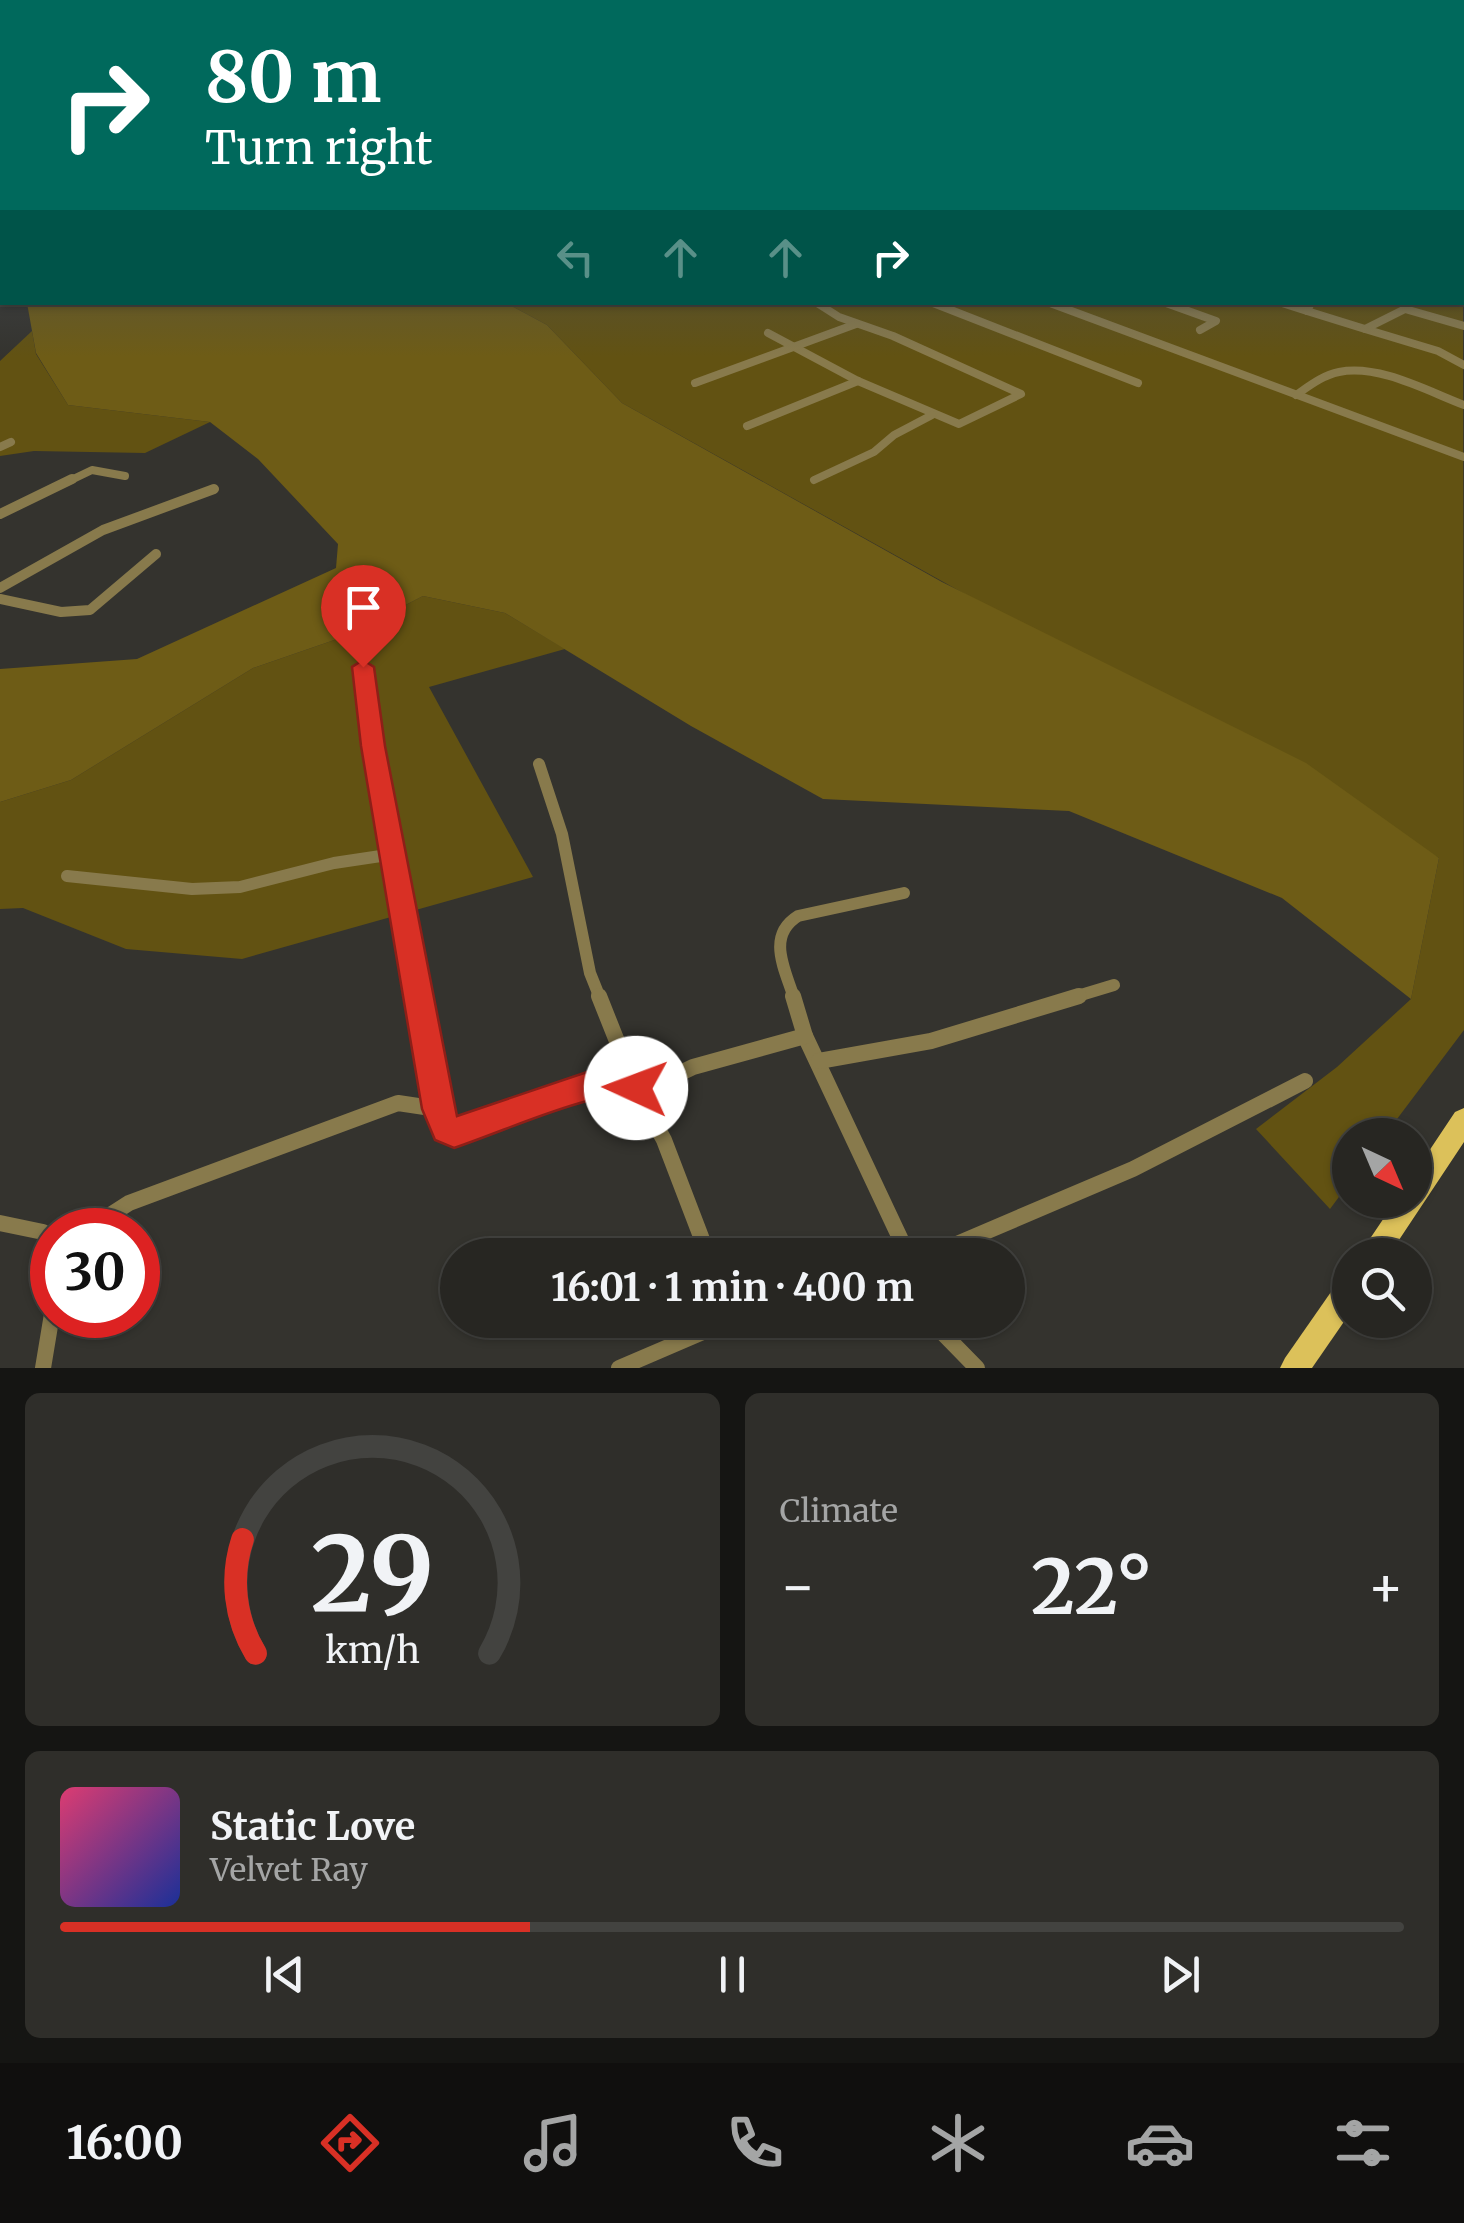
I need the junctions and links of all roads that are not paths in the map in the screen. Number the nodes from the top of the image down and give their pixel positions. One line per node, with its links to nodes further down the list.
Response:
1 (821, 305): 6 (street)
2 (940, 305): 14 (street)
3 (1057, 305): 16 (street)
4 (1173, 305): 9 (street)
5 (1309, 307): 8 (street)
6 (860, 323): 11 (street); 18 (street)
7 (1464, 326): 8 (street)
8 (1365, 329): 12 (street)
9 (1200, 330)
10 (768, 332): 11 (street)
11 (792, 348): 13 (street); 15 (street)
12 (1464, 365)
13 (858, 382): 18 (street); 19 (street)
14 (1138, 383)
15 (694, 384)
16 (1296, 395): 17 (street); 22 (street)
17 (1464, 406)
18 (932, 415): 24 (street)
19 (747, 426)
20 (11, 442): 21 (street)
21 (0, 447)
22 (1464, 457)
23 (125, 476): 26 (street)
24 (814, 480)
25 (214, 489): 28 (street)
26 (0, 514)
27 (156, 554): 29 (street)
28 (0, 588)
29 (0, 599)
30 (363, 667): 32 (street)
31 (539, 764): 39 (street)
32 (394, 854): 33 (street); 41 (street)
33 (66, 876)
34 (904, 893): 36 (street)
35 (1114, 984): 37 (street)
36 (804, 1036): 37 (street); 40 (street)
37 (819, 1061): 48 (street)
38 (1306, 1081): 49 (street)
39 (636, 1088): 40 (street); 41 (street)
40 (647, 1105): 47 (street)
41 (438, 1109): 44 (street)
42 (1464, 1120): 43 (main road)
43 (1432, 1168)
44 (120, 1208)
45 (0, 1222): 46 (street)
46 (30, 1229)
47 (701, 1238)
48 (900, 1238)
49 (971, 1238)
50 (1332, 1314): 57 (main road)
51 (48, 1338): 54 (street)
52 (689, 1338): 55 (street)
53 (948, 1338): 56 (street)
54 (43, 1368)
55 (618, 1368)
56 (978, 1368)
57 (1295, 1368)

